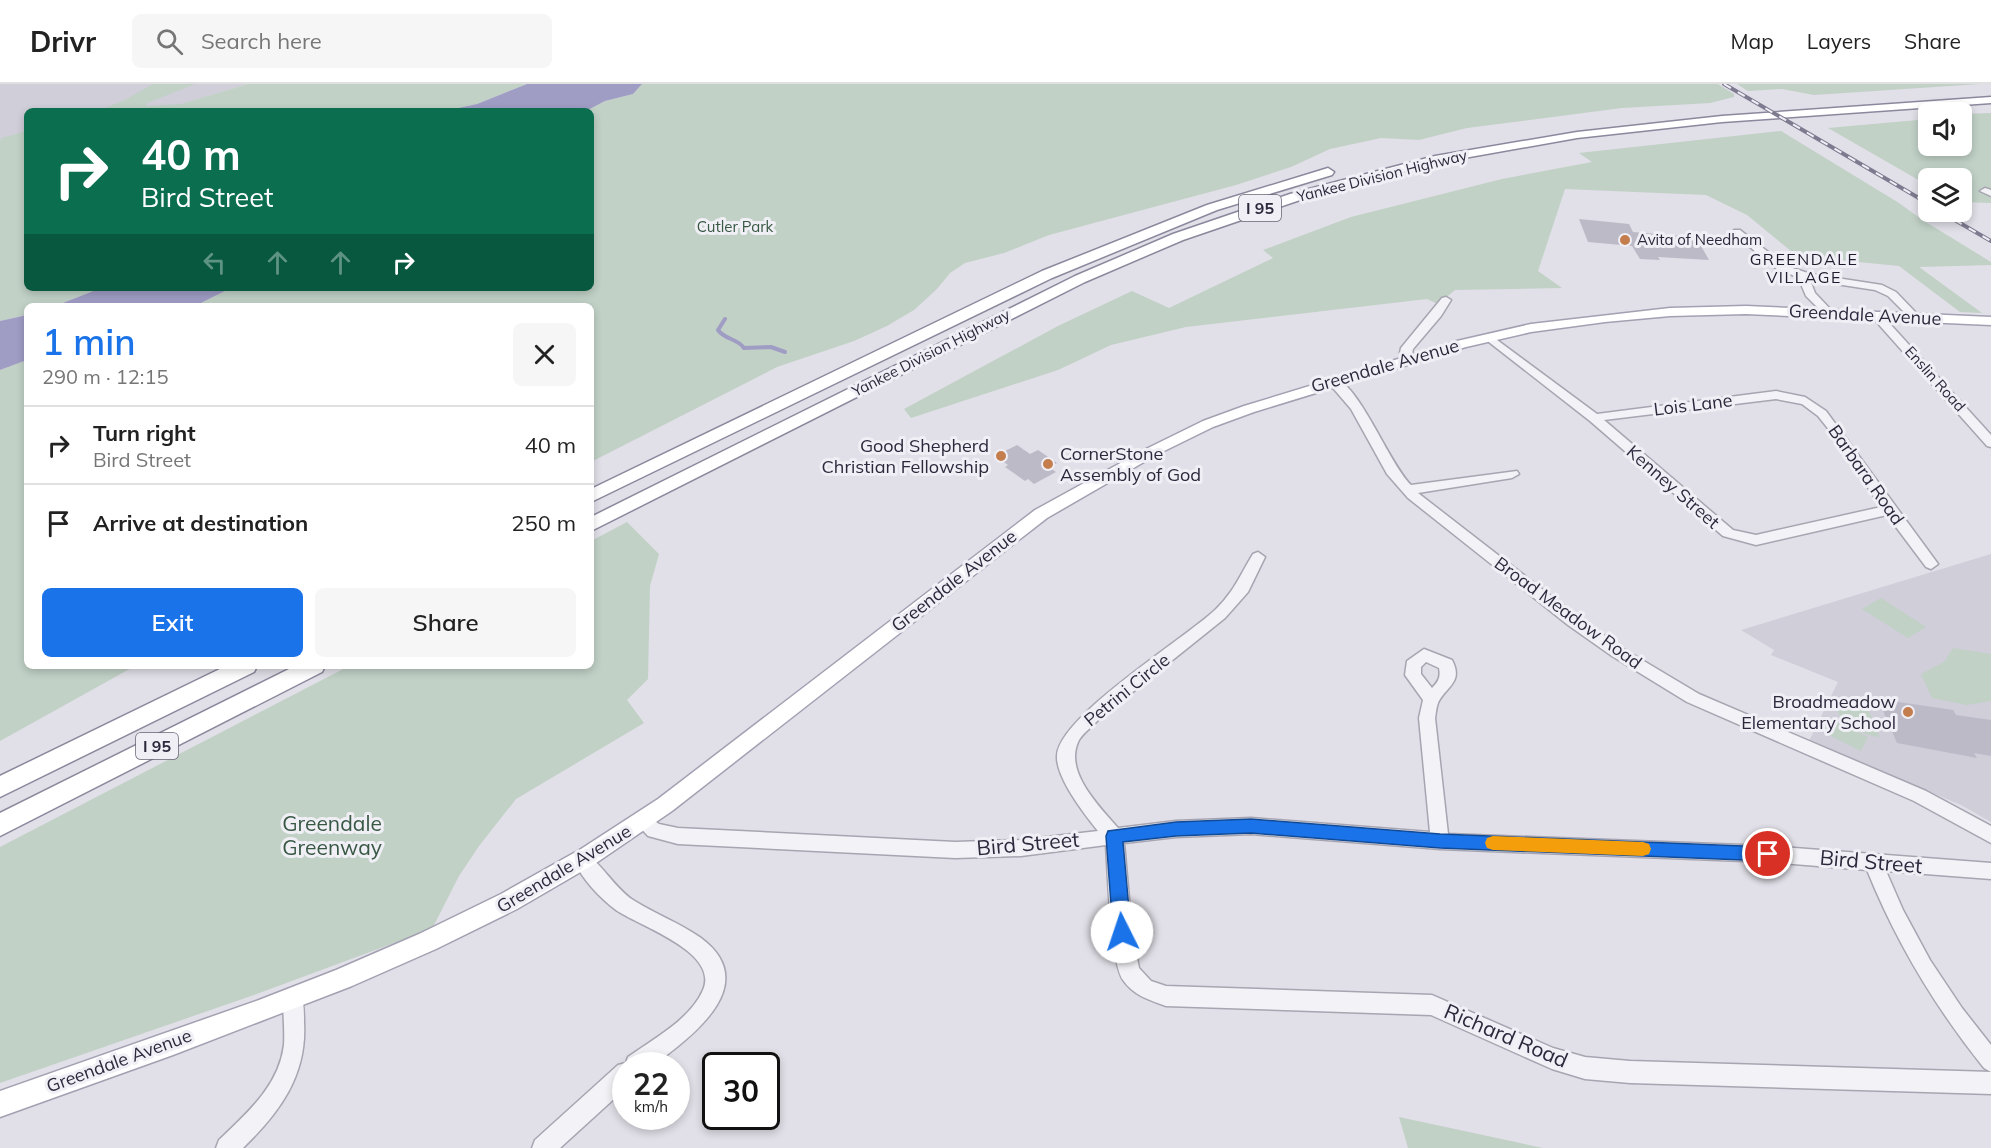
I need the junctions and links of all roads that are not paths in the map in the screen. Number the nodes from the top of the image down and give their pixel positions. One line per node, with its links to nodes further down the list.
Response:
1 (1991, 90): 3 (highway, Yankee Division Highway)
2 (1991, 100): 22 (highway, Yankee Division Highway / I 95)
3 (1391, 157)
4 (1344, 168): 20 (highway, Yankee Division Highway / I 95)
5 (1737, 232): 6 (street)
6 (1803, 275): 8 (street); 10 (street)
7 (1446, 300): 13 (street)
8 (1829, 313): 9 (main road, Greendale Avenue); 12 (main road, Greendale Avenue)
9 (1877, 315): 10 (main road, Greendale Avenue); 17 (street, Enslin Road)
10 (1915, 317): 11 (main road, Greendale Avenue)
11 (1991, 321)
12 (1489, 337): 13 (main road, Greendale Avenue); 16 (street, Kenney Street)
13 (1410, 358): 14 (main road, Greendale Avenue)
14 (1333, 381): 19 (street, Broad Meadow Road); 29 (main road, Greendale Avenue)
15 (1792, 397): 16 (street, Lois Lane); 21 (street, Barbara Road)
16 (1594, 418): 21 (street, Kenney Street)
17 (1991, 443)
18 (1512, 474): 19 (street)
19 (1408, 490): 32 (street, Broad Meadow Road)
20 (594, 495)
21 (1889, 510): 24 (street, Barbara Road)
22 (594, 523)
23 (1258, 557): 31 (street, Petrini Circle)
24 (1931, 564)
25 (240, 669): 28 (highway, I 95)
26 (308, 669): 30 (highway, I 95)
27 (1431, 699): 33 (street)
28 (0, 787)
29 (643, 821): 31 (street, Bird Street); 34 (main road, Greendale Avenue)
30 (0, 825)
31 (1114, 836): 33 (street, Bird Street); 40 (street, Richard Road)
32 (1991, 836)
33 (1440, 841): 35 (street, Bird Street)
34 (584, 861): 37 (main road, Greendale Avenue); 38 (street)
35 (1873, 862): 36 (street, Bird Street); 39 (street)
36 (1991, 871)
37 (293, 998): 42 (main road, Greendale Avenue); 43 (street)
38 (652, 1052)
39 (1991, 1060)
40 (1991, 1083)
41 (612, 1086): 44 (street)
42 (0, 1104)
43 (227, 1148)
44 (543, 1148)

